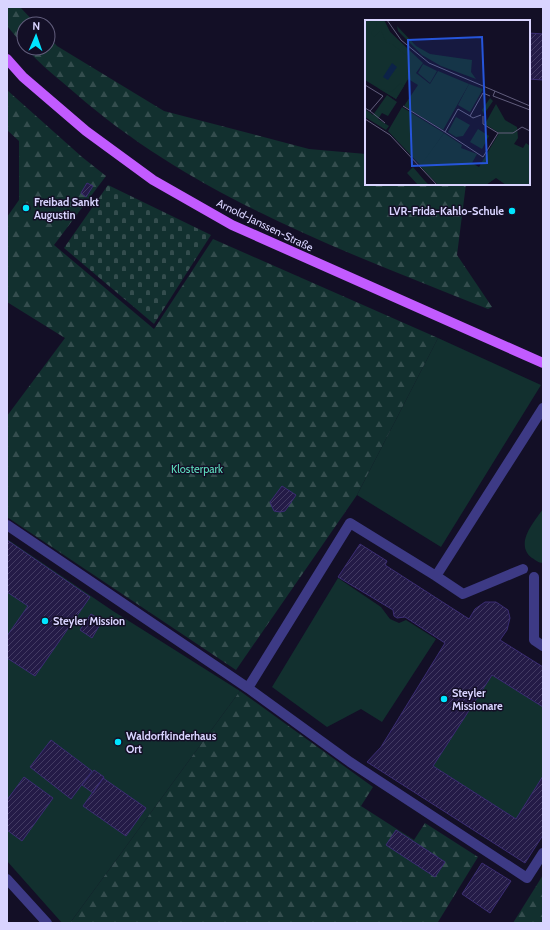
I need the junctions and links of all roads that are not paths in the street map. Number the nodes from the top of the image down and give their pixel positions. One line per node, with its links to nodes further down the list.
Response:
1 (7, 59): 2 (main road, Arnold-Janssen-Straße)
2 (543, 363)
3 (543, 408): 6 (lane)
4 (7, 525): 9 (lane)
5 (523, 570): 6 (lane)
6 (436, 576): 9 (lane)
7 (534, 577): 8 (lane)
8 (543, 646)
9 (248, 688): 10 (lane)
10 (543, 853)
11 (7, 879): 12 (lane)
12 (47, 923)

